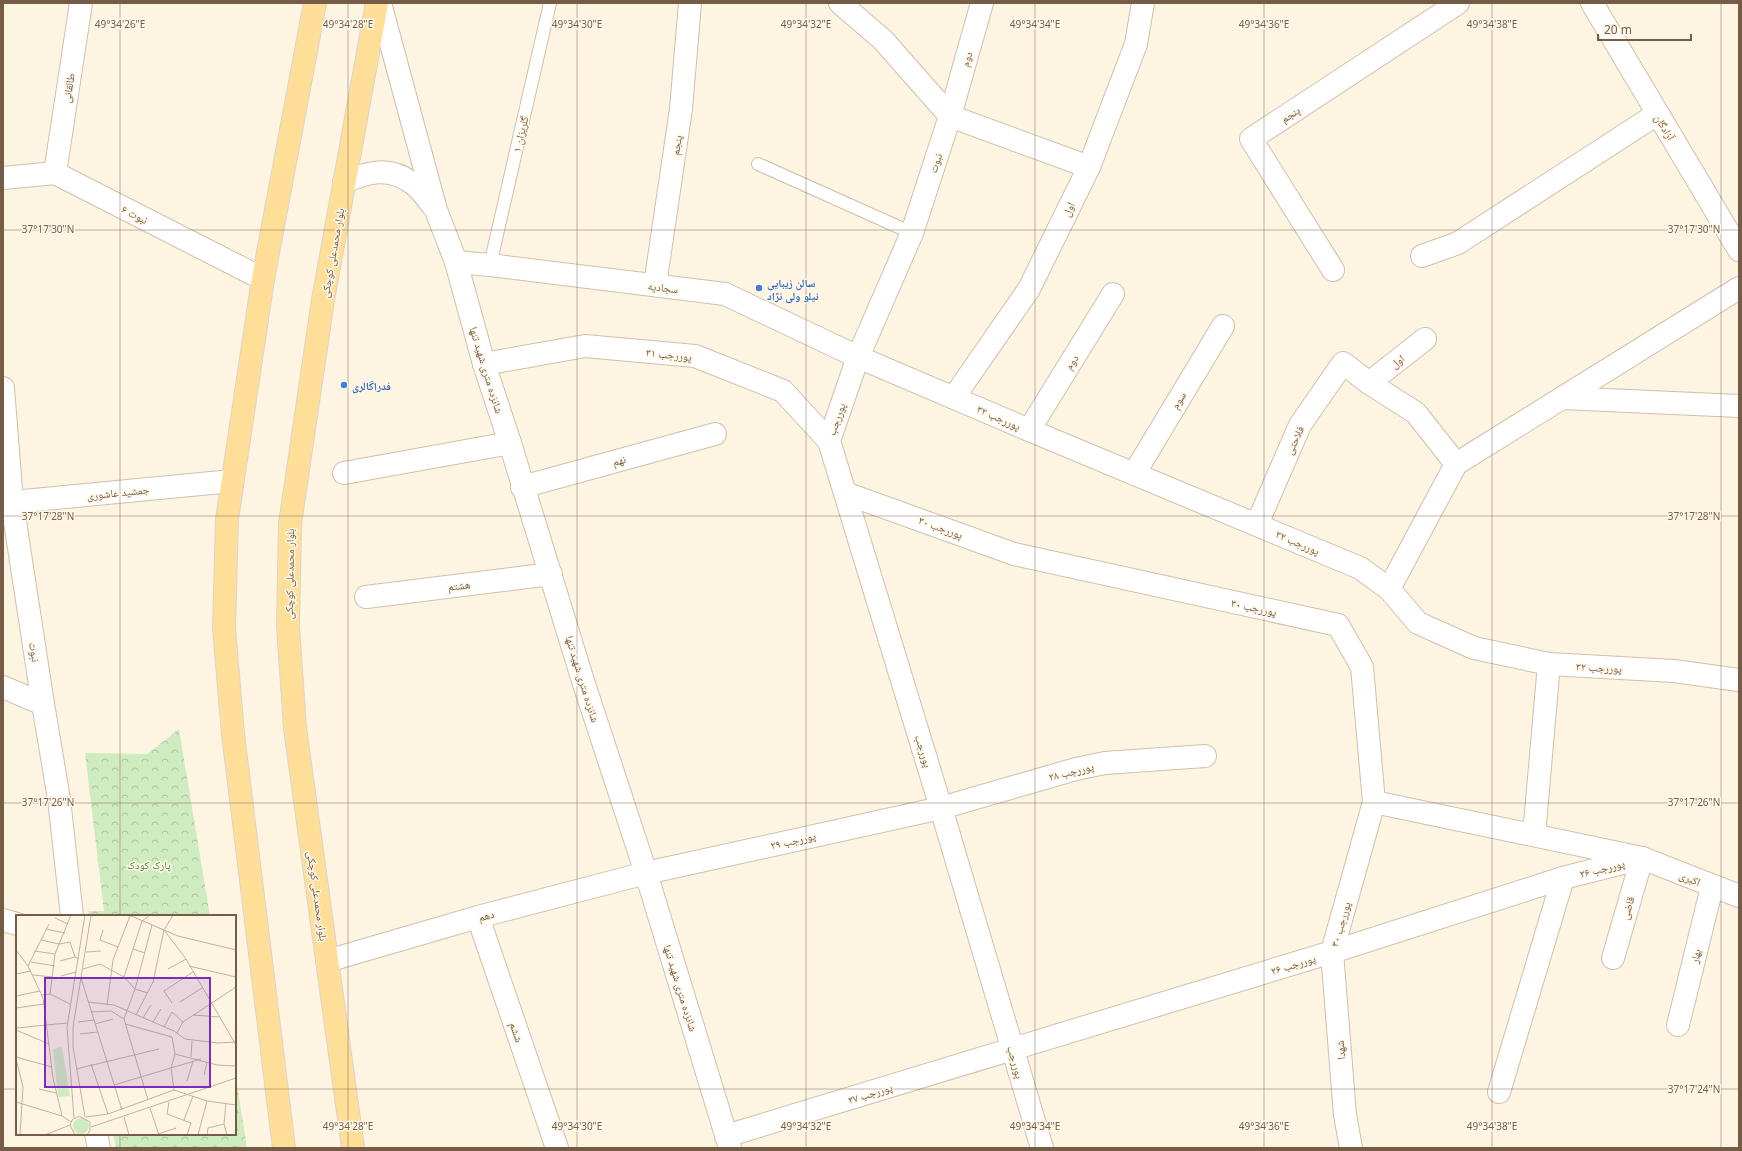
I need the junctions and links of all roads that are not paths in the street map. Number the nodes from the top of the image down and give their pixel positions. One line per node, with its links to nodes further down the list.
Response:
1 (81, 3): 15 (street, طالقانی)
2 (315, 3): 25 (main road)
3 (378, 3): 17 (main road, بلوار محمدعلی کوچکی); 18 (street)
4 (550, 3): 23 (lane, گلریزان ۱)
5 (690, 3): 26 (street, پنجم)
6 (840, 3): 12 (street)
7 (982, 3): 12 (street, دوم)
8 (1144, 3): 14 (street, اول)
9 (1458, 3): 24 (street, پنجم)
10 (1592, 3): 11 (street, آزادگان)
11 (1657, 114): 20 (street, آزادگان); 21 (street)
12 (950, 116): 14 (street); 19 (street, نبوت)
13 (758, 164): 19 (lane)
14 (1089, 168): 35 (street, اول)
15 (54, 173): 16 (street); 25 (street, نبوت ۶)
16 (3, 178)
17 (344, 182): 18 (street); 72 (main road, بلوار محمدعلی کوچکی)
18 (436, 210): 22 (street, شانزده متری شهید تنها)
19 (912, 233): 31 (street, نبوت)
20 (1739, 250)
21 (1422, 256)
22 (456, 262): 23 (street, سجادیه); 32 (street, شانزده متری شهید تنها)
23 (490, 265): 26 (street, سجادیه)
24 (1333, 270)
25 (262, 279): 45 (main road)
26 (655, 286): 31 (street, سجادیه)
27 (1739, 288): 36 (street)
28 (1112, 294): 38 (street, دوم)
29 (1223, 326): 44 (street, سوم)
30 (1425, 339): 33 (street, اول)
31 (858, 357): 35 (street, پوررجب ۳۲); 40 (street, پوررجب)
32 (484, 364): 40 (street, پوررجب ۳۱); 41 (street, شانزده متری شهید تنها)
33 (1369, 383): 42 (street); 49 (street, فلاحتی)
34 (3, 388): 48 (street, نبوت)
35 (954, 397): 38 (street, پوررجب ۳۲)
36 (1562, 398): 37 (street); 42 (street)
37 (1739, 406)
38 (1028, 430): 44 (street, پوررجب ۳۲)
39 (715, 434): 46 (street, نهم)
40 (829, 441): 47 (street, پوررجب)
41 (510, 443): 43 (street); 46 (street, شانزده متری شهید تنها)
42 (1456, 464): 51 (street)
43 (344, 473)
44 (1134, 474): 49 (street, پوررجب ۳۲)
45 (232, 481): 48 (street, جمشید عاشوری); 79 (main road)
46 (522, 486): 50 (street, شانزده متری شهید تنها)
47 (845, 493): 58 (street, پوررجب ۳۰); 59 (street, پوررجب)
48 (8, 503): 56 (street, نبوت)
49 (1257, 524): 51 (street, پوررجب ۳۲)
50 (551, 574): 52 (street, هشتم); 62 (street, شانزده متری شهید تنها)
51 (1389, 589): 53 (street, پوررجب ۳۲)
52 (366, 597)
53 (1549, 664): 54 (street, پوررجب ۳۲); 60 (street)
54 (1739, 680)
55 (3, 687): 56 (street)
56 (43, 704): 66 (street, نبوت)
57 (1205, 756): 59 (street, پوررجب ۲۸)
58 (1374, 802): 60 (street, اکبری); 70 (street, پوررجب ۳۰)
59 (941, 808): 62 (street, پوررجب ۲۹); 74 (street, پوررجب)
60 (1534, 836): 61 (street, اکبری)
61 (1642, 858): 63 (street, پوررجب ۲۶); 64 (street, اکبری); 71 (street, قاضی)
62 (646, 873): 67 (street, دهم); 77 (street, شانزده متری شهید تنها)
63 (1564, 878): 70 (street, پوررجب ۲۶); 75 (street)
64 (1712, 887): 65 (street, اکبری); 73 (street, بهار)
65 (1739, 896)
66 (72, 915)
67 (478, 917): 72 (street, دهم); 81 (street, ششم)
68 (3, 920): 69 (street)
69 (16, 924)
70 (1332, 952): 74 (street, پوررجب ۲۶); 83 (street, شهدا)
71 (1613, 958)
72 (327, 961): 80 (main road, بلوار محمدعلی کوچکی)
73 (1678, 1025)
74 (1013, 1049): 77 (street, پوررجب ۲۷); 82 (street, پوررجب)
75 (1499, 1092)
76 (96, 1135): 78 (street)
77 (728, 1142)
78 (99, 1148)
79 (284, 1148)
80 (352, 1148)
81 (556, 1148)
82 (1042, 1148)
83 (1351, 1148)

